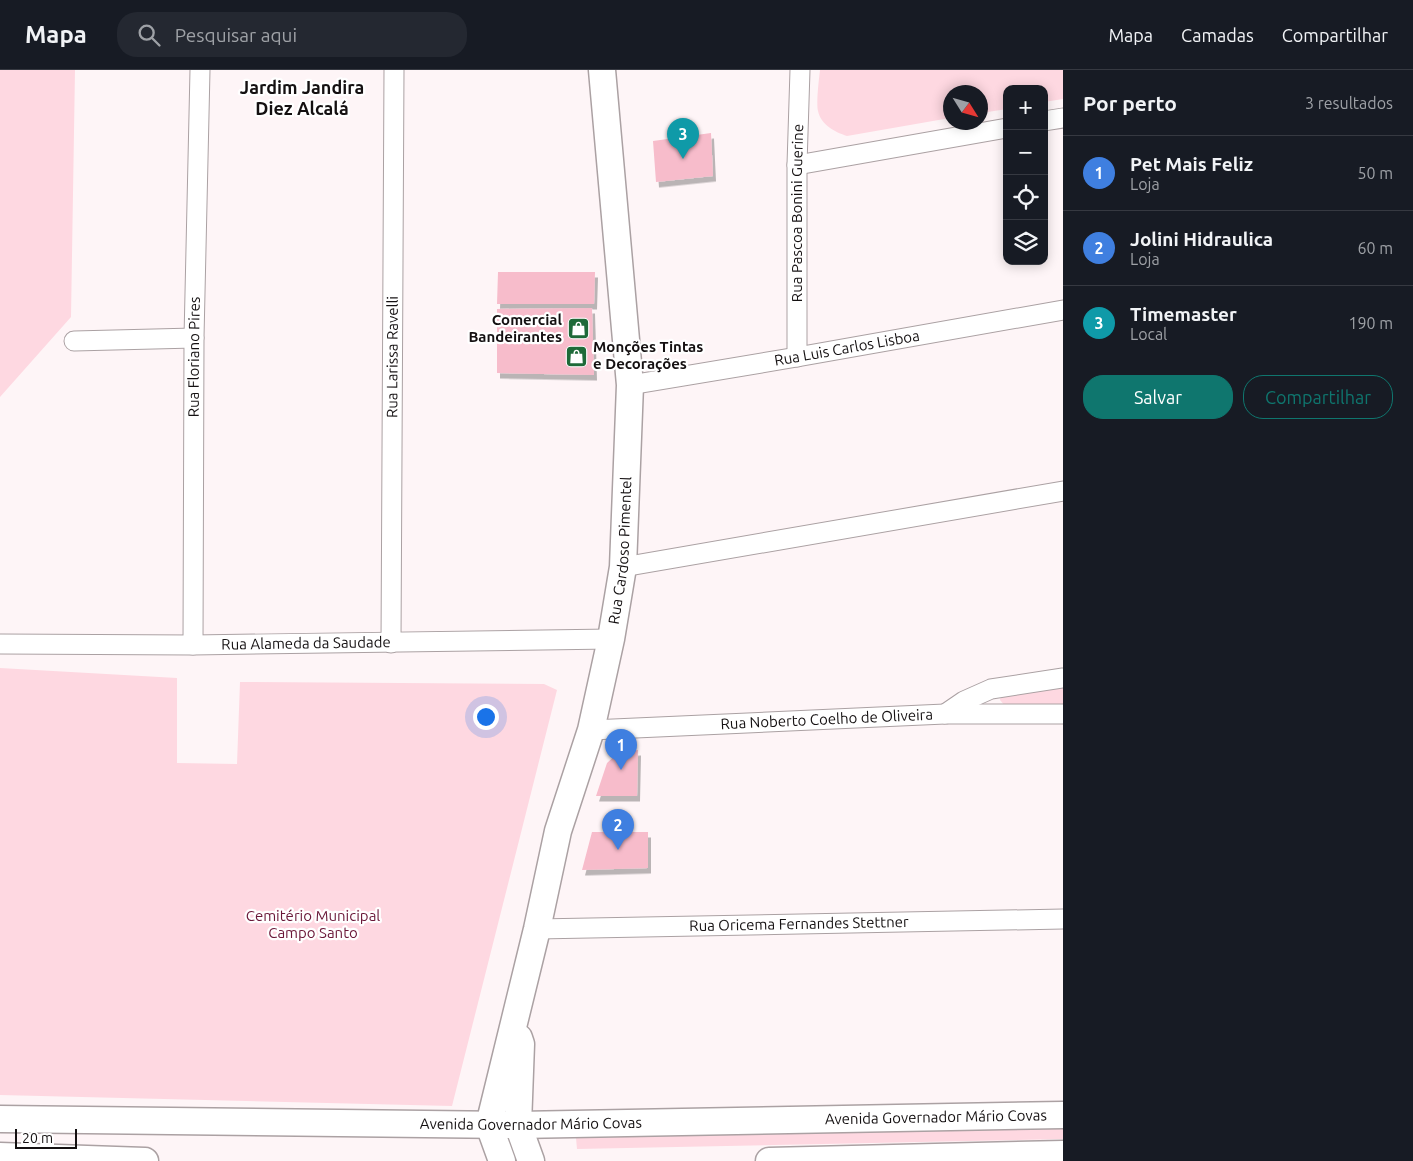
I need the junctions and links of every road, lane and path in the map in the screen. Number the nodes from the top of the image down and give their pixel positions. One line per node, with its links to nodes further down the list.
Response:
1 (200, 70): 10 (street, Rua Floriano Pires)
2 (394, 70): 17 (street, Rua Larissa Ravelli)
3 (602, 70): 13 (main road, Rua Cardoso Pimentel)
4 (800, 70): 8 (street, Rua Pascoa Bonini Guerine)
5 (1063, 118): 6 (street)
6 (1048, 120)
7 (1003, 129): 8 (street)
8 (797, 165): 12 (street, Rua Pascoa Bonini Guerine)
9 (1063, 310): 12 (street, Rua Luis Carlos Lisboa)
10 (194, 338): 11 (street); 19 (street, Rua Floriano Pires)
11 (74, 341)
12 (798, 357): 13 (street, Rua Luis Carlos Lisboa)
13 (630, 385): 15 (main road, Rua Cardoso Pimentel)
14 (1063, 490): 15 (street)
15 (623, 567): 16 (main road, Rua Cardoso Pimentel)
16 (611, 640): 17 (street, Rua Alameda da Saudade); 23 (main road, Rua Cardoso Pimentel)
17 (391, 643): 19 (street, Rua Alameda da Saudade)
18 (0, 644): 19 (street, Rua Alameda da Saudade)
19 (193, 645)
20 (1063, 678): 21 (street)
21 (945, 714): 22 (street, Rua Noberto Coelho de Oliveira); 23 (street, Rua Noberto Coelho de Oliveira)
22 (1063, 714)
23 (591, 730): 25 (main road, Rua Cardoso Pimentel)
24 (1063, 918): 25 (street, Rua Oricema Fernandes Stettner)
25 (537, 929): 26 (main road, Rua Cardoso Pimentel)
26 (515, 1020): 29 (main road, Rua Cardoso Pimentel); 30 (main road, Rua Cardoso Pimentel)
27 (1063, 1116): 30 (main road, Avenida Governador Mário Covas)
28 (0, 1119): 29 (main road, Avenida Governador Mário Covas)
29 (489, 1125): 30 (main road, Avenida Governador Mário Covas); 34 (main road)
30 (518, 1125): 35 (main road, Rua Cardoso Pimentel)
31 (1063, 1154): 36 (main road)
32 (0, 1156): 33 (main road)
33 (145, 1161)
34 (502, 1161)
35 (531, 1161)
36 (769, 1161)

